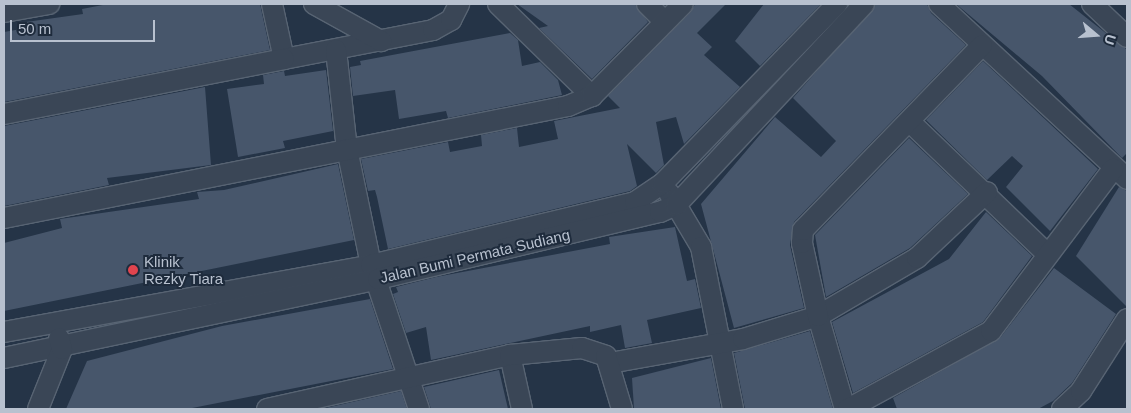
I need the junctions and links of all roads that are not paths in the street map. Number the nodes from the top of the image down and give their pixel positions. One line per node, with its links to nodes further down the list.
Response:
1 (49, 4): 12 (street)
2 (272, 4): 18 (street)
3 (314, 4): 15 (street)
4 (459, 4): 15 (street)
5 (498, 4): 19 (street)
6 (647, 4): 13 (street)
7 (683, 4): 13 (street)
8 (837, 4): 24 (street, Jalan Bumi Permata Sudiang)
9 (864, 4): 26 (street, Jalan Bumi Permata Sudiang)
10 (939, 4): 16 (street)
11 (1092, 4): 14 (street)
12 (14, 9)
13 (665, 22): 19 (street)
14 (1127, 37)
15 (381, 41): 17 (street)
16 (982, 45): 21 (street); 23 (street)
17 (336, 50): 18 (street); 22 (street)
18 (284, 60): 20 (street)
19 (592, 96): 22 (street)
20 (4, 114)
21 (910, 122): 25 (street); 30 (street)
22 (347, 149): 27 (street); 29 (street)
23 (1120, 174): 28 (street)
24 (663, 183): 26 (street); 29 (street, Jalan Bumi Permata Sudiang)
25 (987, 192): 28 (street); 30 (street)
26 (676, 205): 29 (street, Jalan Bumi Permata Sudiang); 34 (street)
27 (4, 218)
28 (1047, 254): 46 (street)
29 (375, 272): 32 (street, Jalan Bumi Permata Sudiang); 35 (street, Jalan Bumi Permata Sudiang); 39 (street)
30 (818, 316): 34 (street); 46 (street)
31 (1127, 319): 47 (street)
32 (55, 324): 33 (street, Jalan Bumi Permata Sudiang); 35 (street)
33 (4, 332)
34 (718, 344): 38 (street); 45 (street)
35 (62, 349): 37 (street, Jalan Bumi Permata Sudiang); 40 (street)
36 (510, 355): 38 (street); 39 (street); 43 (street)
37 (4, 358)
38 (610, 363): 44 (street)
39 (412, 377): 41 (street); 42 (street)
40 (38, 409)
41 (267, 409)
42 (419, 409)
43 (522, 409)
44 (622, 409)
45 (733, 409)
46 (846, 409)
47 (1062, 409)

